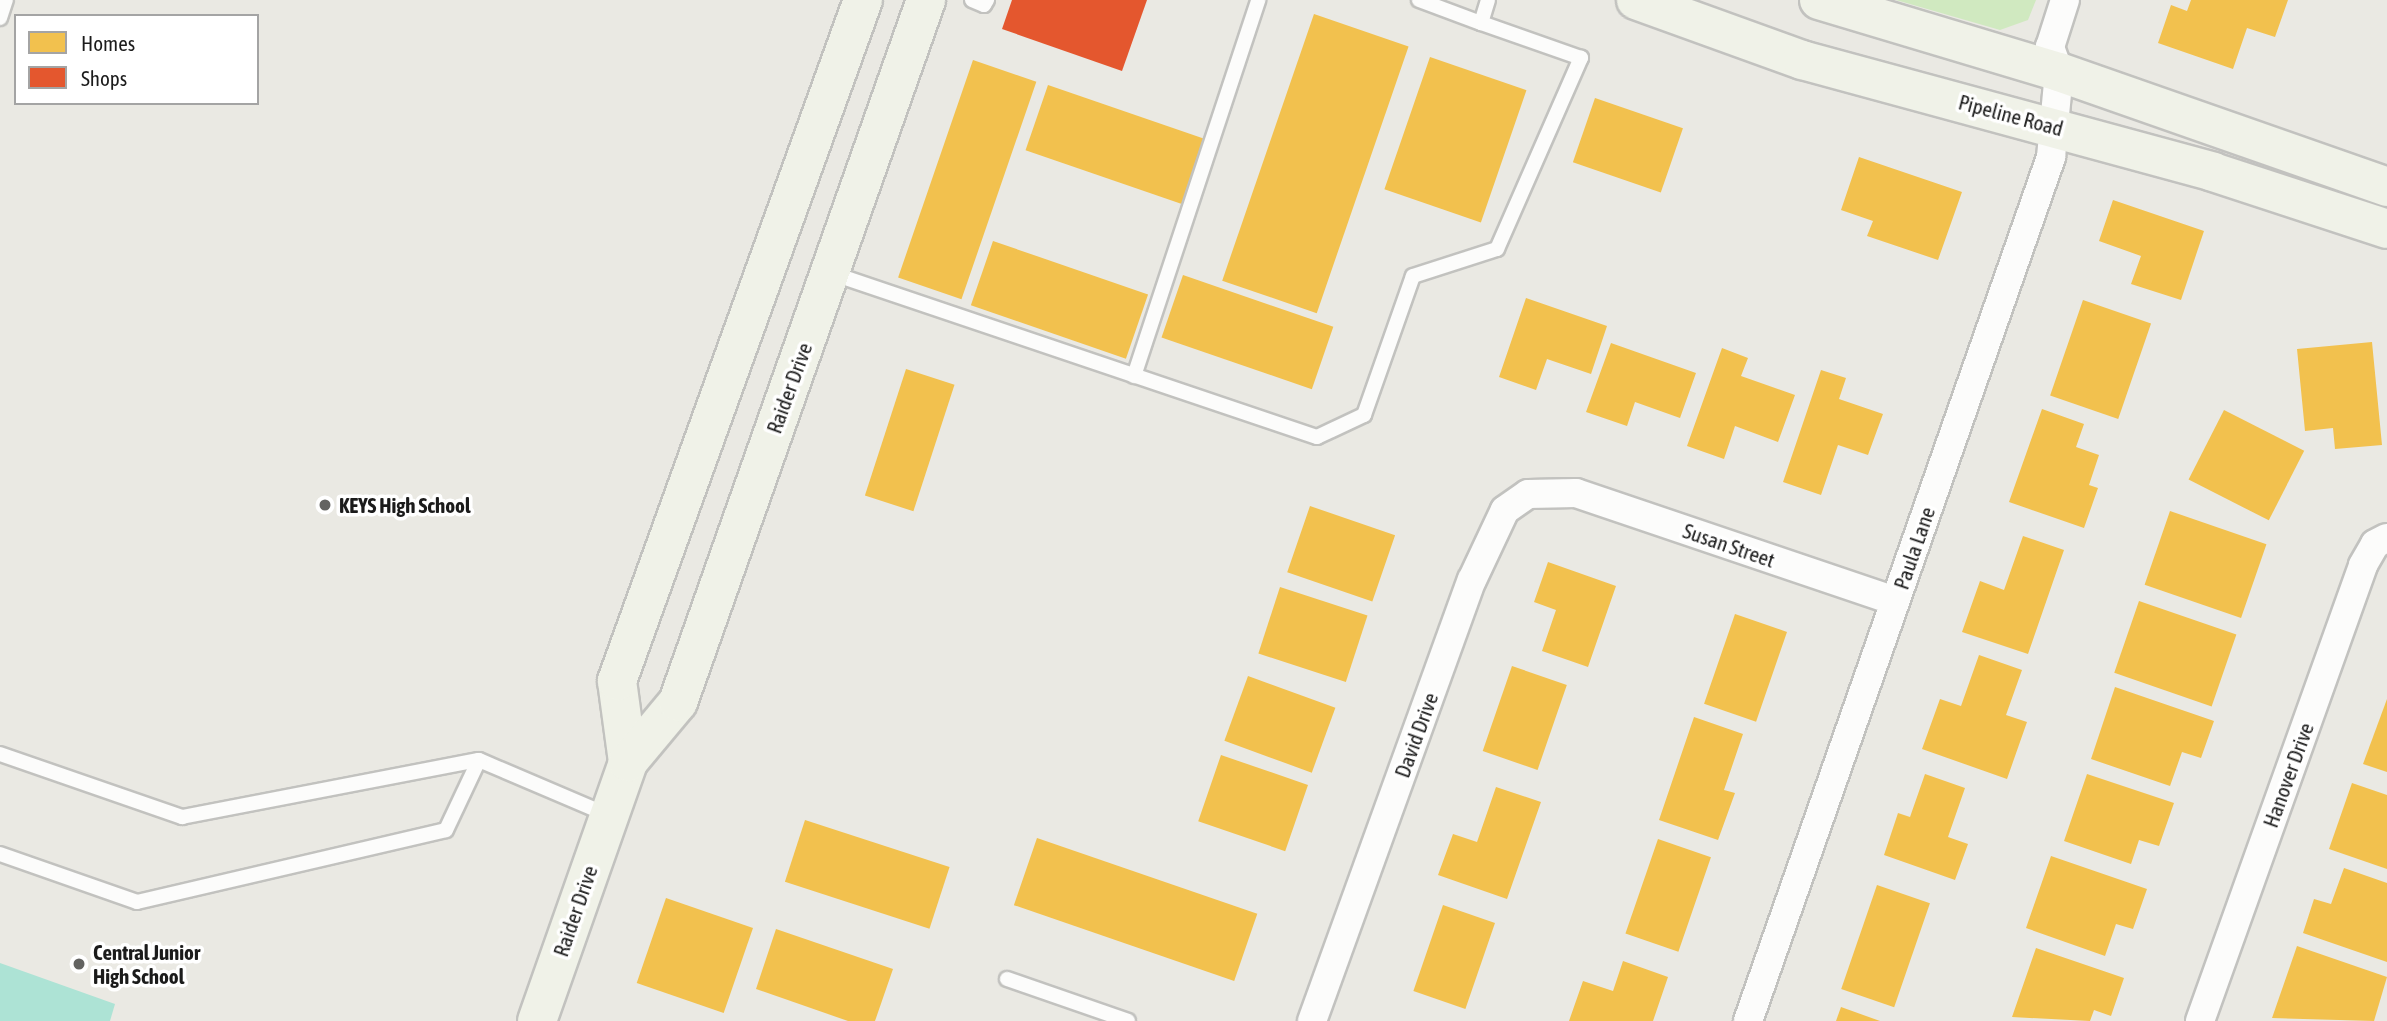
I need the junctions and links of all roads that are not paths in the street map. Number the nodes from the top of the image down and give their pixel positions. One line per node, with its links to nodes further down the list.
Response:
1 (6, 0): 12 (lane)
2 (863, 0): 15 (main road, Raider Drive)
3 (926, 0): 16 (main road, Raider Drive)
4 (972, 0): 5 (lane)
5 (987, 0)
6 (1258, 0): 21 (lane)
7 (1419, 0): 13 (lane)
8 (1488, 0): 13 (lane)
9 (1636, 0): 17 (main road, Pipeline Road)
10 (1819, 0): 14 (main road)
11 (2065, 0): 14 (street, Paula Lane)
12 (0, 18)
13 (1481, 23): 21 (lane)
14 (2059, 72): 17 (street, Paula Lane); 18 (main road)
15 (826, 104): 16 (main road); 27 (main road, Raider Drive)
16 (882, 124): 20 (main road, Raider Drive)
17 (2054, 127): 19 (main road, Pipeline Road); 24 (street, Paula Lane)
18 (2387, 187)
19 (2387, 229)
20 (830, 272): 21 (lane); 27 (main road, Raider Drive)
21 (1134, 376)
22 (1562, 491): 24 (street, Susan Street); 33 (street, David Drive)
23 (2387, 538): 35 (street, Hanover Drive)
24 (1895, 601): 34 (street, Paula Lane)
25 (0, 754): 26 (lane)
26 (479, 760): 28 (lane); 29 (lane)
27 (628, 762): 28 (main road, Raider Drive)
28 (609, 815): 31 (main road, Raider Drive)
29 (0, 854)
30 (1007, 978): 32 (lane)
31 (537, 1021)
32 (1128, 1021)
33 (1312, 1021)
34 (1748, 1021)
35 (2200, 1021)

